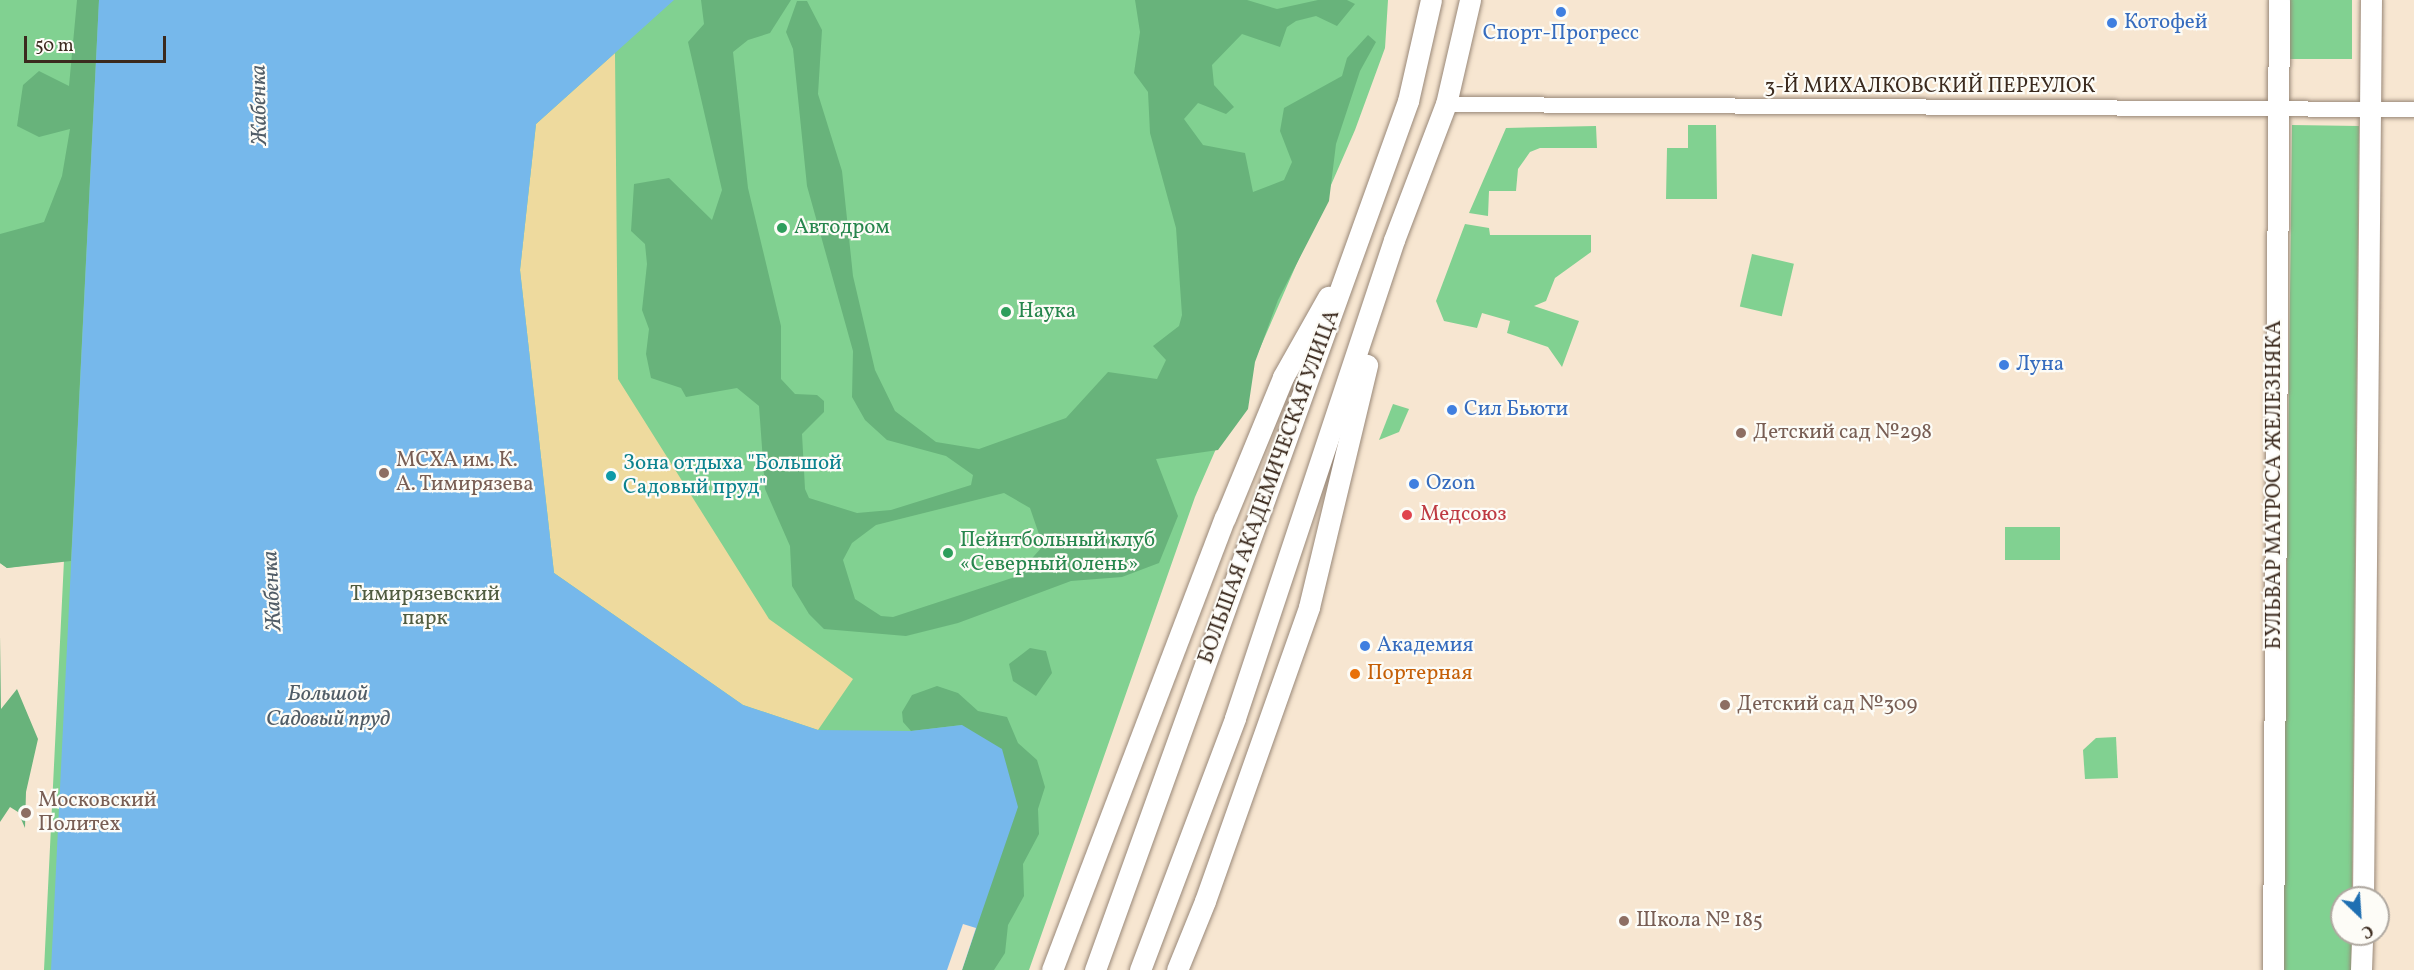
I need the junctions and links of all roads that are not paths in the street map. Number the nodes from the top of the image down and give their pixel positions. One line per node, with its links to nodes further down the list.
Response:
1 (1431, 0): 10 (main road, БОЛЬШАЯ АКАДЕМИЧЕСКАЯ УЛИЦА)
2 (1470, 0): 5 (main road, БОЛЬШАЯ АКАДЕМИЧЕСКАЯ УЛИЦА)
3 (2279, 0): 6 (main road, БУЛЬВАР МАТРОСА ЖЕЛЕЗНЯКА)
4 (2371, 0): 7 (main road)
5 (1446, 104): 6 (street, 3-Й МИХАЛКОВСКИЙ ПЕРЕУЛОК); 9 (main road, БОЛЬШАЯ АКАДЕМИЧЕСКАЯ УЛИЦА)
6 (2279, 109): 7 (street, 3-Й МИХАЛКОВСКИЙ ПЕРЕУЛОК); 17 (main road, БУЛЬВАР МАТРОСА ЖЕЛЕЗНЯКА)
7 (2368, 109): 8 (street, 3-Й МИХАЛКОВСКИЙ ПЕРЕУЛОК); 11 (main road)
8 (2414, 109)
9 (1394, 240): 15 (main road, БОЛЬШАЯ АКАДЕМИЧЕСКАЯ УЛИЦА); 16 (main road)
10 (1357, 244): 13 (main road); 14 (main road, БОЛЬШАЯ АКАДЕМИЧЕСКАЯ УЛИЦА)
11 (2363, 886)
12 (2362, 946): 18 (main road)
13 (1052, 970)
14 (1095, 970)
15 (1140, 970)
16 (1177, 970)
17 (2273, 970)
18 (2361, 970)

